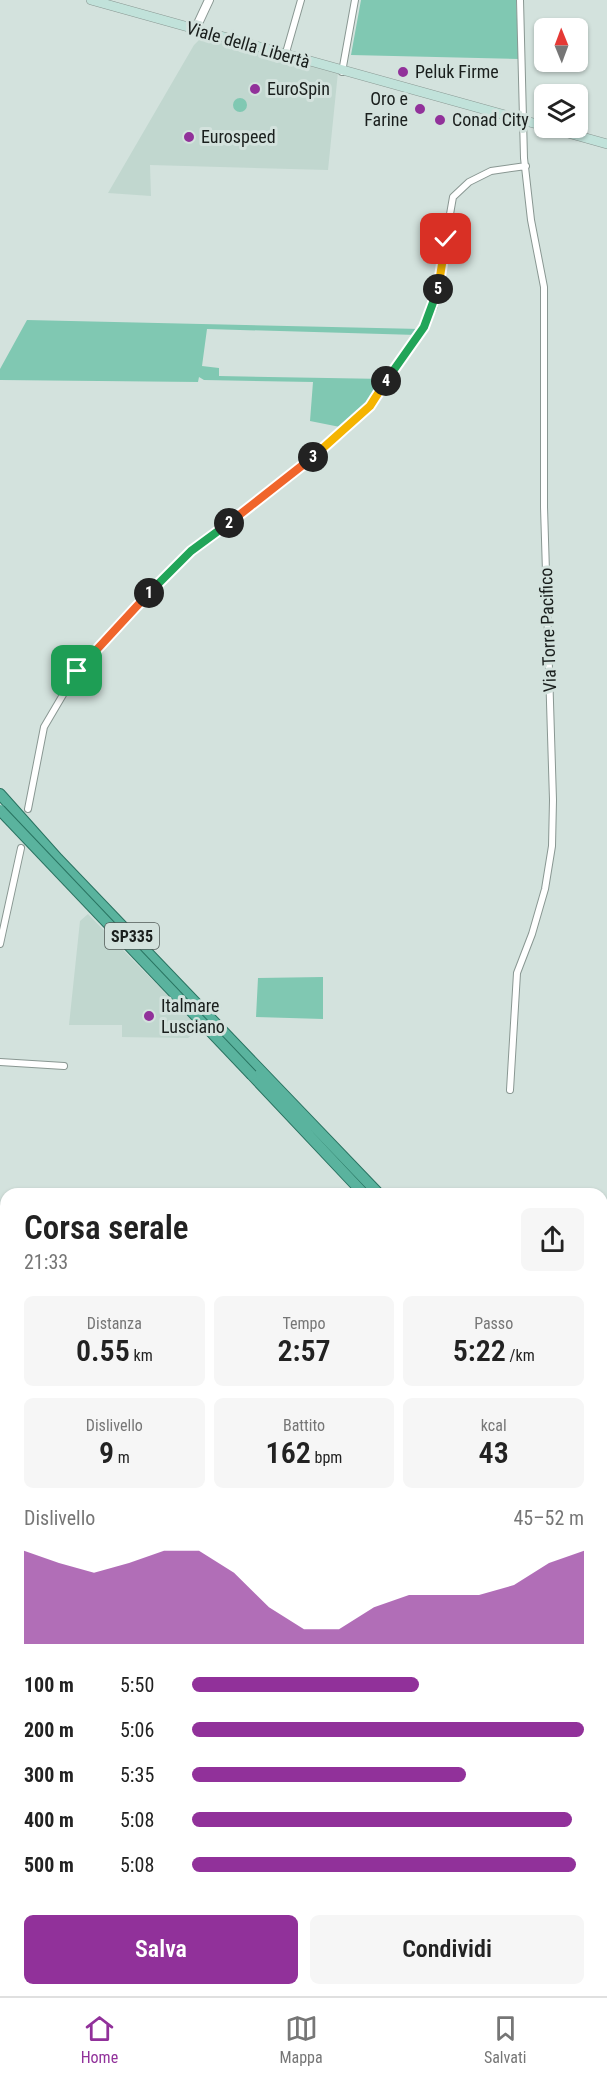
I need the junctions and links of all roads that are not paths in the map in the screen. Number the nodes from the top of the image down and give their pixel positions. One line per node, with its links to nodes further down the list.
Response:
1 (91, 0): 6 (main road, Viale della Libertà)
2 (209, 0): 6 (street)
3 (301, 0): 7 (street)
4 (354, 0): 8 (street)
5 (520, 0): 9 (street)
6 (195, 30): 7 (main road, Viale della Libertà)
7 (285, 56): 8 (main road, Viale della Libertà)
8 (342, 72): 9 (main road, Viale della Libertà)
9 (525, 120): 10 (main road, Viale della Libertà); 13 (street, Via Torre Pacifico)
10 (534, 123)
11 (586, 138): 12 (main road)
12 (607, 144)
13 (526, 166): 15 (street); 22 (street, Via Torre Pacifico)
14 (0, 794): 21 (highway, SP335)
15 (28, 809)
16 (0, 810): 21 (highway, SP335, bridge)
17 (21, 848): 18 (street)
18 (0, 944)
19 (0, 1062): 20 (street)
20 (64, 1066)
21 (266, 1080): 23 (highway, SP335); 24 (highway, SP335)
22 (510, 1090)
23 (359, 1188)
24 (373, 1188)

